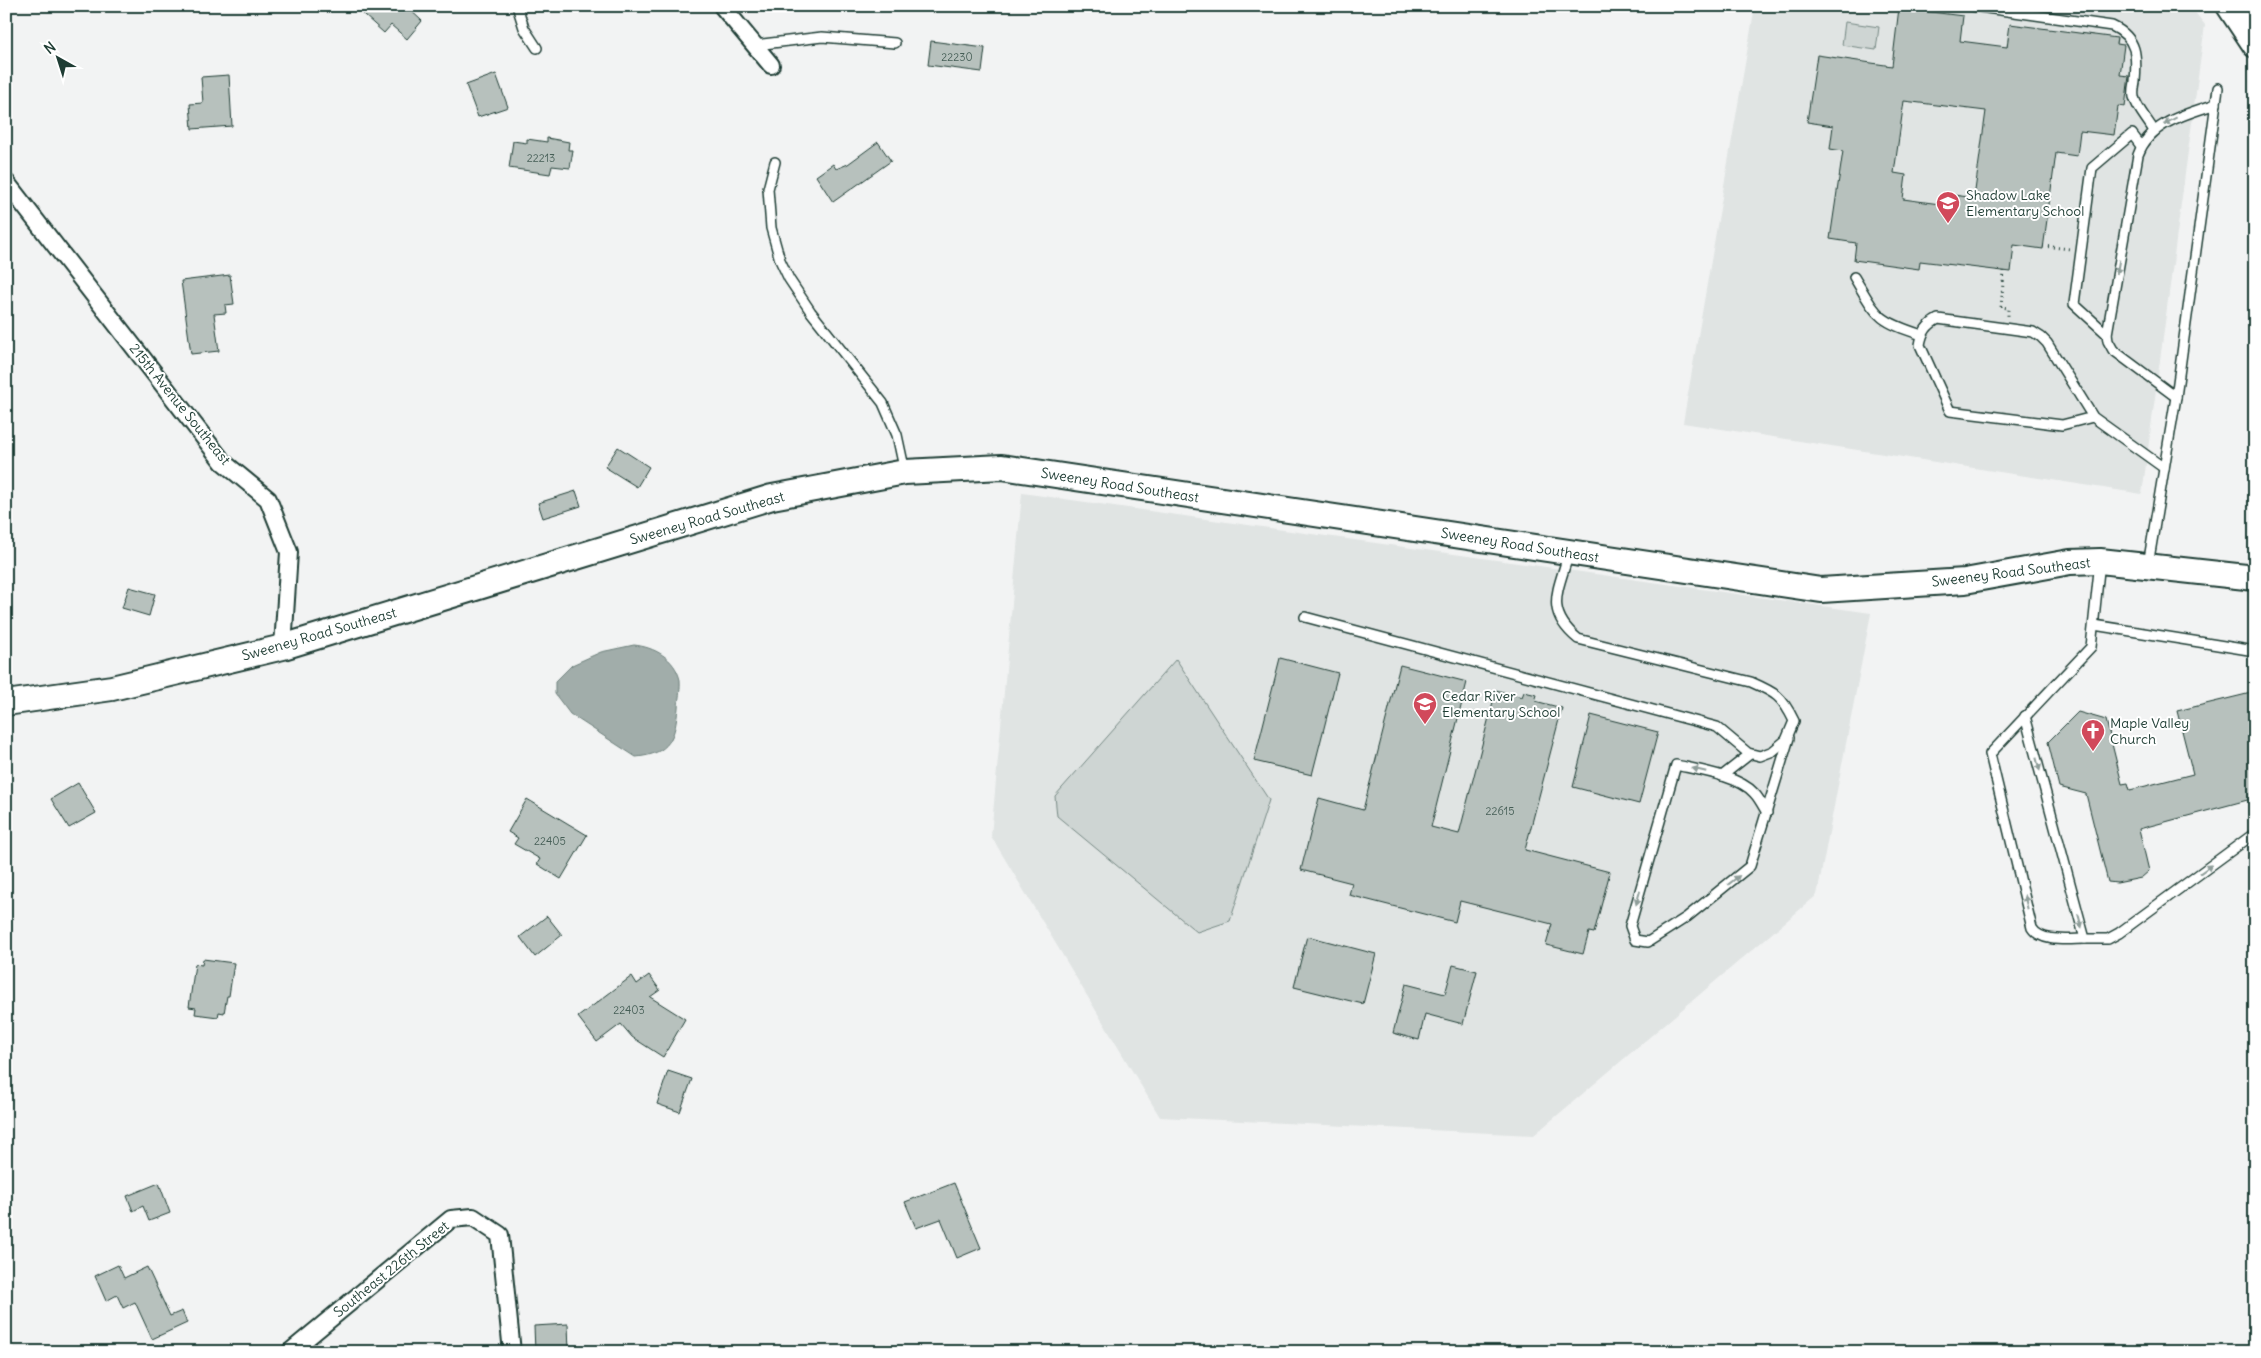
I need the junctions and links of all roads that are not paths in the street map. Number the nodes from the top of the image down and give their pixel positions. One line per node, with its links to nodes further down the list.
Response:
1 (517, 6): 8 (lane)
2 (722, 6): 6 (street)
3 (1972, 6): 12 (lane)
4 (2229, 6): 7 (street)
5 (895, 43): 6 (lane)
6 (755, 45): 9 (street)
7 (2255, 45)
8 (537, 48)
9 (770, 65)
10 (2218, 88): 11 (lane)
11 (2216, 104): 12 (lane, one-way to 12); 19 (lane)
12 (2154, 131): 13 (lane)
13 (2141, 146): 17 (lane, one-way to 17); 17 (lane)
14 (775, 162): 22 (lane)
15 (6, 182): 29 (street, 215th Avenue Southeast)
16 (1854, 277): 18 (lane)
17 (2107, 334): 19 (lane)
18 (1922, 335): 20 (lane); 20 (lane)
19 (2176, 397): 21 (lane)
20 (2093, 417): 21 (lane)
21 (2164, 468): 25 (lane)
22 (905, 472): 23 (street, Sweeney Road Southeast); 29 (street, Sweeney Road Southeast)
23 (1570, 552): 24 (street, Sweeney Road Southeast); 33 (lane)
24 (2100, 561): 25 (street, Sweeney Road Southeast); 28 (lane)
25 (2148, 565): 26 (street, Sweeney Road Southeast)
26 (2255, 578)
27 (1305, 617): 34 (lane)
28 (2094, 626): 30 (lane); 32 (lane)
29 (283, 646): 31 (street, Sweeney Road Southeast)
30 (2255, 650)
31 (6, 703)
32 (2025, 716): 38 (lane, one-way to 38); 38 (lane, one-way to 32)
33 (1794, 721): 34 (lane); 36 (lane)
34 (1750, 754): 35 (lane)
35 (1722, 776): 36 (lane); 36 (lane, one-way to 36)
36 (1767, 813)
37 (2255, 833): 38 (lane, one-way to 37)
38 (2085, 939)
39 (290, 1352): 40 (street, Southeast 226th Street)
40 (512, 1352)

